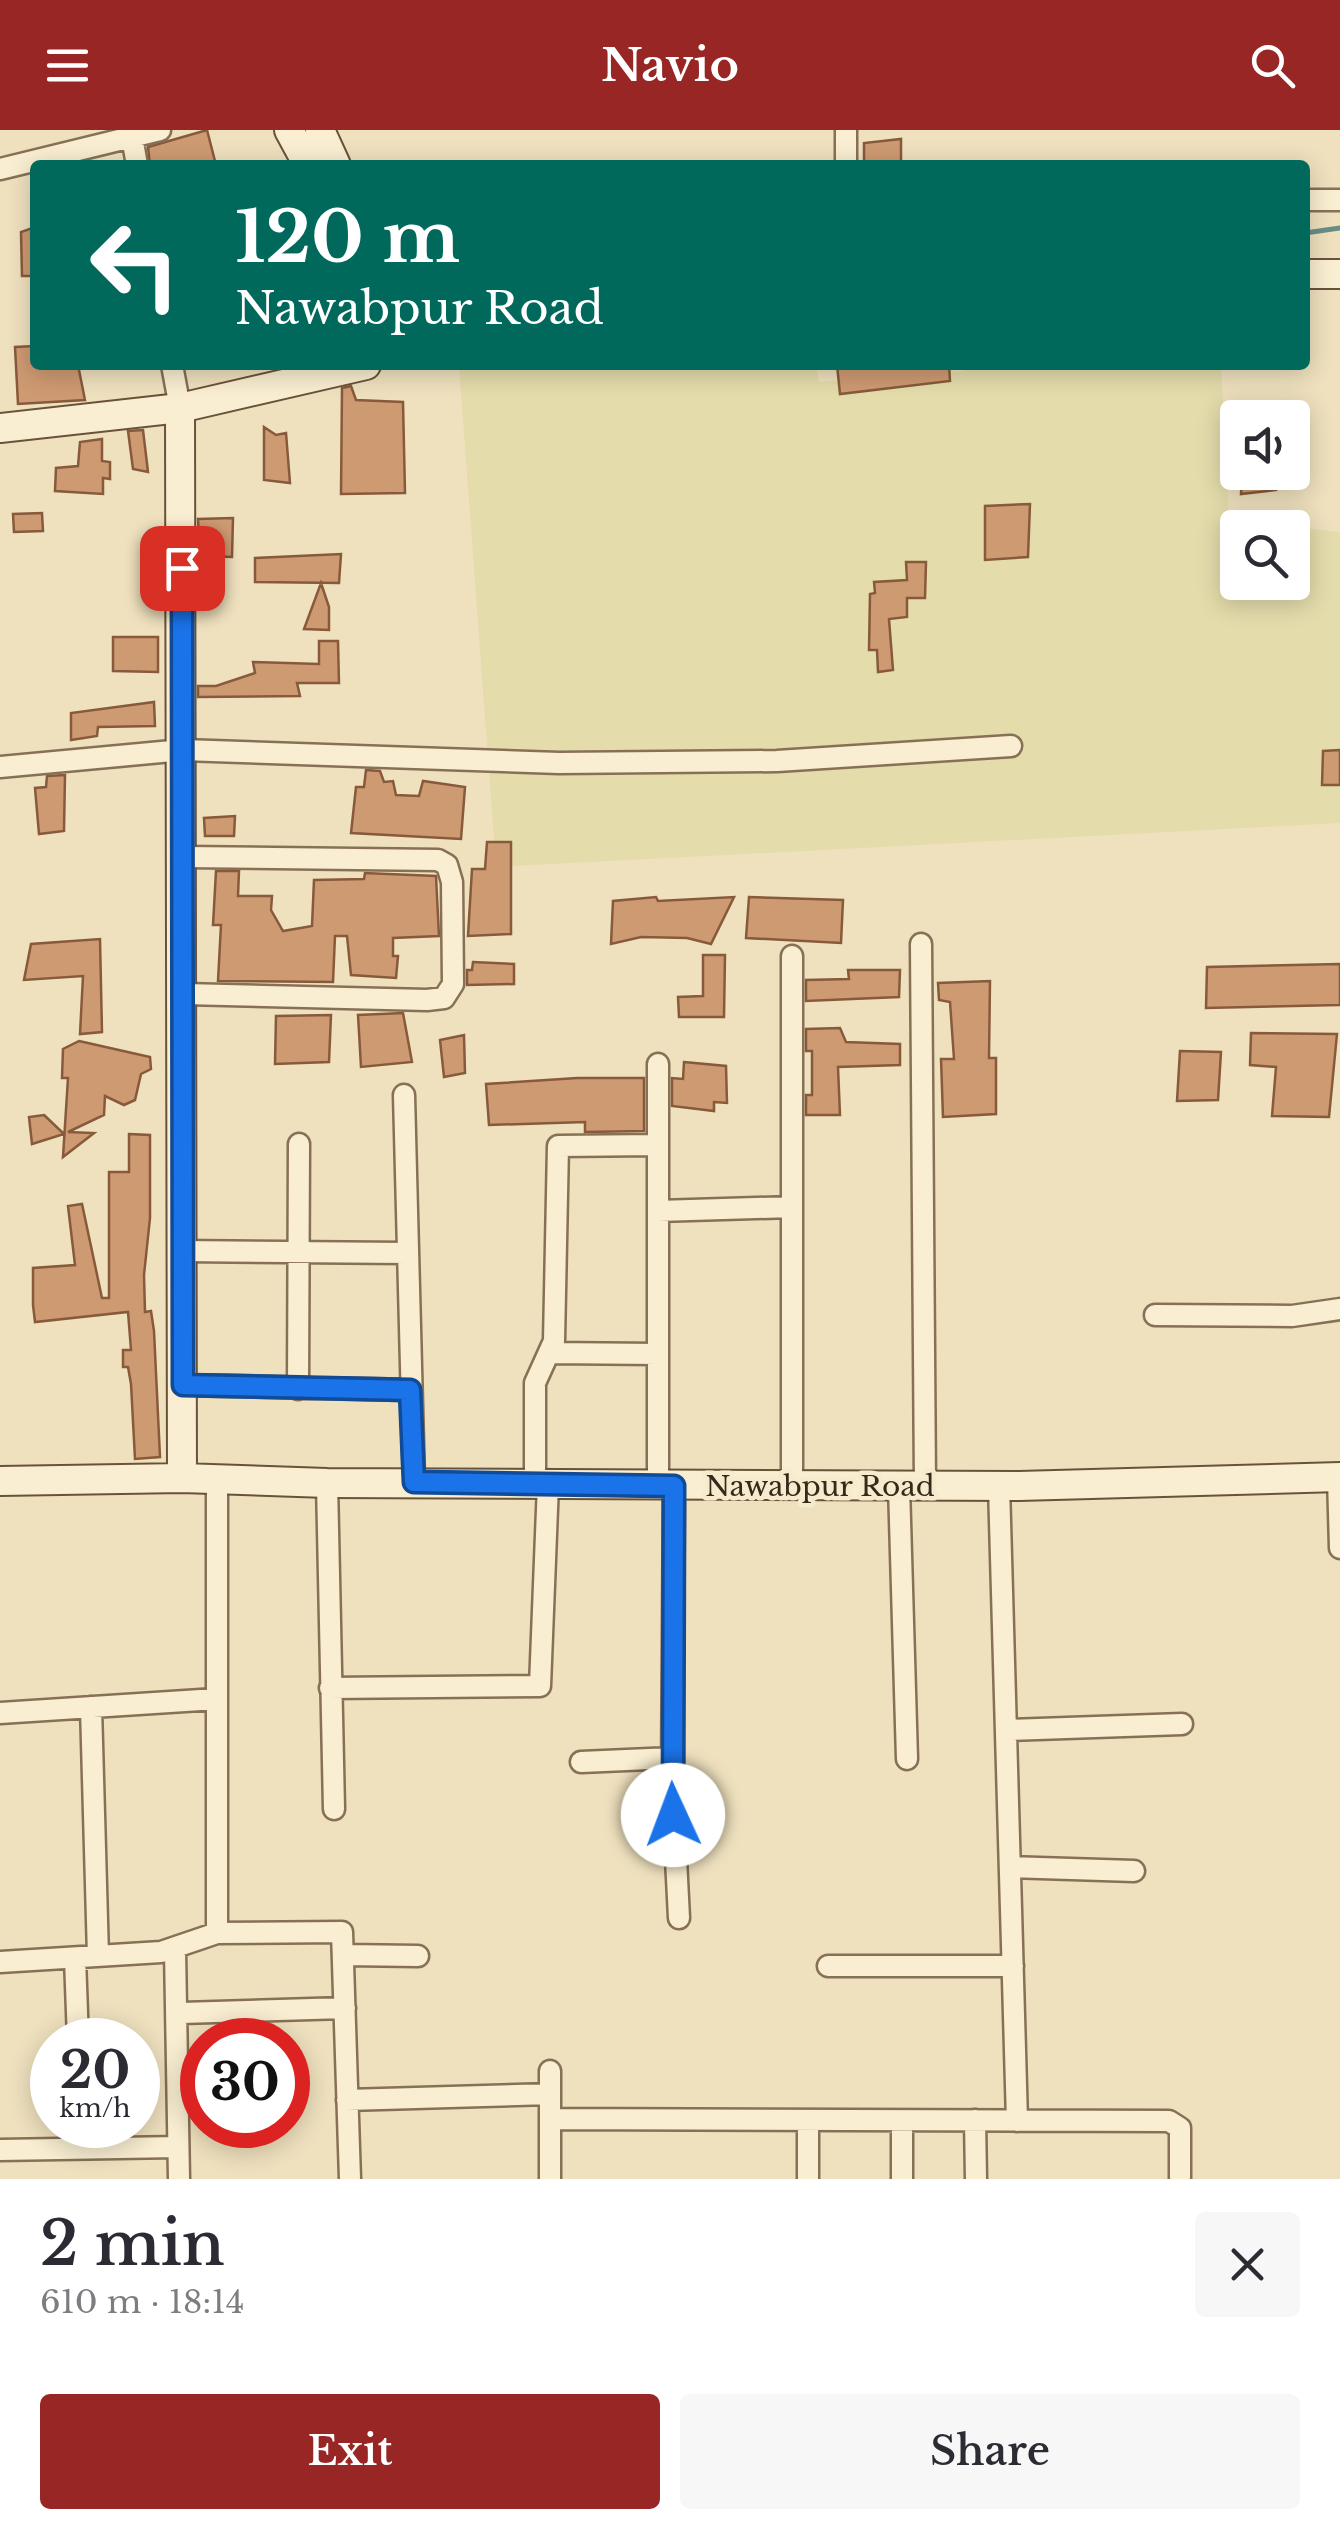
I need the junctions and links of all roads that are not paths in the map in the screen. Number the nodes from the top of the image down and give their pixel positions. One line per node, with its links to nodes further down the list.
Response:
1 (160, 130): 5 (street)
2 (289, 130): 8 (street)
3 (320, 130): 9 (street)
4 (846, 130): 10 (street)
5 (132, 136): 6 (street); 7 (street)
6 (36, 160)
7 (137, 160)
8 (305, 160)
9 (334, 160)
10 (846, 160)
11 (30, 162): 12 (street)
12 (0, 169)
13 (1310, 200): 14 (street)
14 (1340, 200)
15 (1310, 274): 16 (street)
16 (1340, 274)
17 (173, 370): 19 (street)
18 (344, 370): 19 (street)
19 (180, 408): 20 (street); 22 (street)
20 (0, 426)
21 (1011, 746): 22 (street)
22 (184, 750): 23 (street); 24 (street)
23 (0, 767)
24 (184, 857): 27 (street); 27 (street)
25 (921, 944): 53 (street)
26 (792, 956): 32 (street)
27 (184, 994): 34 (street)
28 (658, 1064): 31 (street)
29 (404, 1095): 36 (street)
30 (299, 1144): 35 (street)
31 (658, 1145): 33 (street); 39 (street)
32 (792, 1207): 33 (street); 52 (street)
33 (658, 1211): 40 (street)
34 (181, 1251): 35 (street); 41 (street)
35 (298, 1253): 36 (street); 42 (street)
36 (407, 1254): 43 (street)
37 (1340, 1309): 38 (street)
38 (1156, 1315)
39 (549, 1353): 40 (street); 50 (street)
40 (658, 1354): 51 (street)
41 (183, 1385): 42 (street); 45 (street)
42 (298, 1389): 43 (street)
43 (410, 1390): 48 (street)
44 (1339, 1477): 54 (street, Nawabpur Road); 55 (street)
45 (182, 1478): 46 (street, Nawabpur Road); 47 (street, Nawabpur Road)
46 (217, 1480): 49 (street, Nawabpur Road); 57 (street)
47 (0, 1481)
48 (414, 1482): 49 (street, Nawabpur Road); 50 (street, Nawabpur Road)
49 (327, 1483): 56 (street)
50 (542, 1484): 51 (street, Nawabpur Road); 56 (street)
51 (666, 1486): 52 (street, Nawabpur Road); 62 (street)
52 (792, 1486): 53 (street, Nawabpur Road)
53 (912, 1486): 54 (street, Nawabpur Road); 63 (street)
54 (999, 1486): 61 (street)
55 (1340, 1548)
56 (330, 1688): 65 (street)
57 (216, 1699): 58 (street); 69 (street)
58 (91, 1707): 59 (street); 72 (street)
59 (0, 1713)
60 (1182, 1724): 61 (street)
61 (1006, 1730): 66 (street)
62 (672, 1758): 64 (street); 68 (street)
63 (907, 1759)
64 (581, 1762)
65 (334, 1810)
66 (1010, 1866): 67 (street); 77 (street)
67 (1134, 1871)
68 (678, 1918)
69 (217, 1933): 70 (street); 71 (street)
70 (175, 1950): 72 (street); 90 (street)
71 (345, 1955): 73 (street); 78 (street)
72 (98, 1956): 74 (street)
73 (418, 1956)
74 (75, 1958): 75 (street); 80 (street)
75 (0, 1962)
76 (828, 1966): 77 (street)
77 (1013, 1966): 88 (street)
78 (344, 2008): 79 (street); 83 (street)
79 (182, 2013)
80 (77, 2018)
81 (550, 2071): 82 (street)
82 (550, 2094): 83 (street); 84 (street)
83 (347, 2100): 94 (street)
84 (550, 2119): 86 (street); 95 (street)
85 (975, 2120): 87 (street); 88 (street); 98 (street)
86 (808, 2121): 87 (street); 96 (street)
87 (902, 2121): 97 (street)
88 (1017, 2121): 99 (street)
89 (160, 2147): 90 (street)
90 (178, 2147): 93 (street)
91 (82, 2148): 92 (street)
92 (0, 2150)
93 (179, 2179)
94 (350, 2179)
95 (550, 2179)
96 (808, 2179)
97 (902, 2179)
98 (976, 2179)
99 (1180, 2179)

